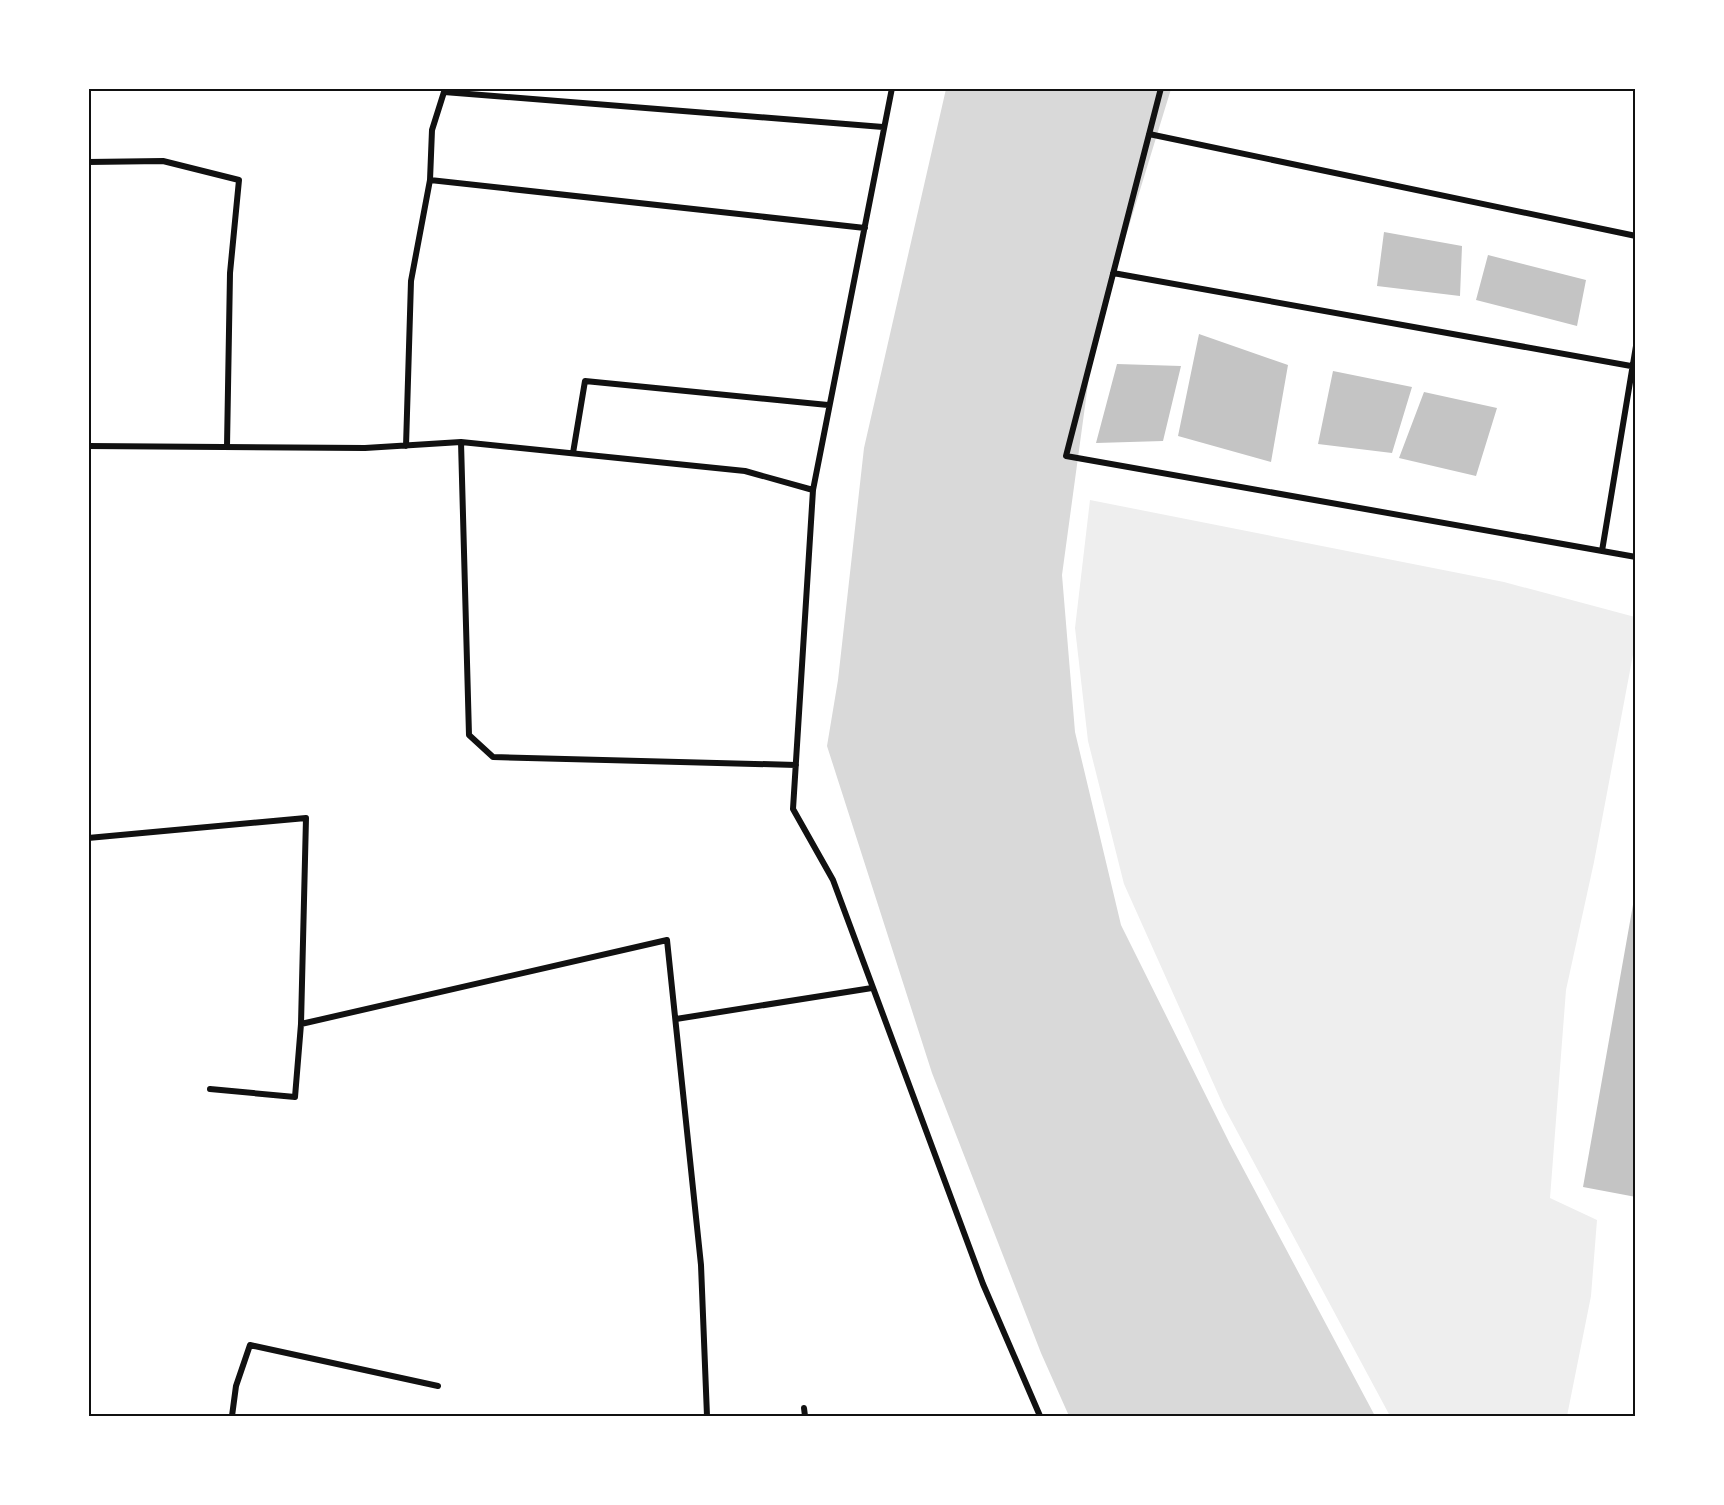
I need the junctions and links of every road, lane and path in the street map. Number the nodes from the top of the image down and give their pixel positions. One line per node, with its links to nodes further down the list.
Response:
1 (892, 88): 3 (street)
2 (1161, 88): 4 (street)
3 (883, 127): 6 (street); 7 (street)
4 (1149, 134): 8 (street); 9 (street)
5 (88, 162): 15 (street)
6 (430, 180): 7 (street); 16 (street)
7 (865, 228): 12 (street)
8 (1635, 236)
9 (1113, 273): 11 (street); 19 (street)
10 (1635, 346): 11 (street)
11 (1631, 366): 19 (street)
12 (828, 405): 17 (street); 18 (street)
13 (461, 442): 16 (street); 17 (street); 21 (street)
14 (88, 446): 15 (street)
15 (226, 446): 16 (street)
16 (406, 446)
17 (573, 453): 18 (street)
18 (813, 490): 21 (street)
19 (1602, 551): 20 (street)
20 (1635, 557)
21 (796, 765): 23 (street)
22 (88, 838): 25 (street)
23 (872, 988): 24 (street); 32 (street)
24 (676, 1019): 25 (street); 30 (street)
25 (301, 1024): 26 (street)
26 (210, 1089)
27 (438, 1386): 29 (street)
28 (804, 1408): 31 (street)
29 (232, 1416)
30 (706, 1416)
31 (805, 1416)
32 (1040, 1416)

